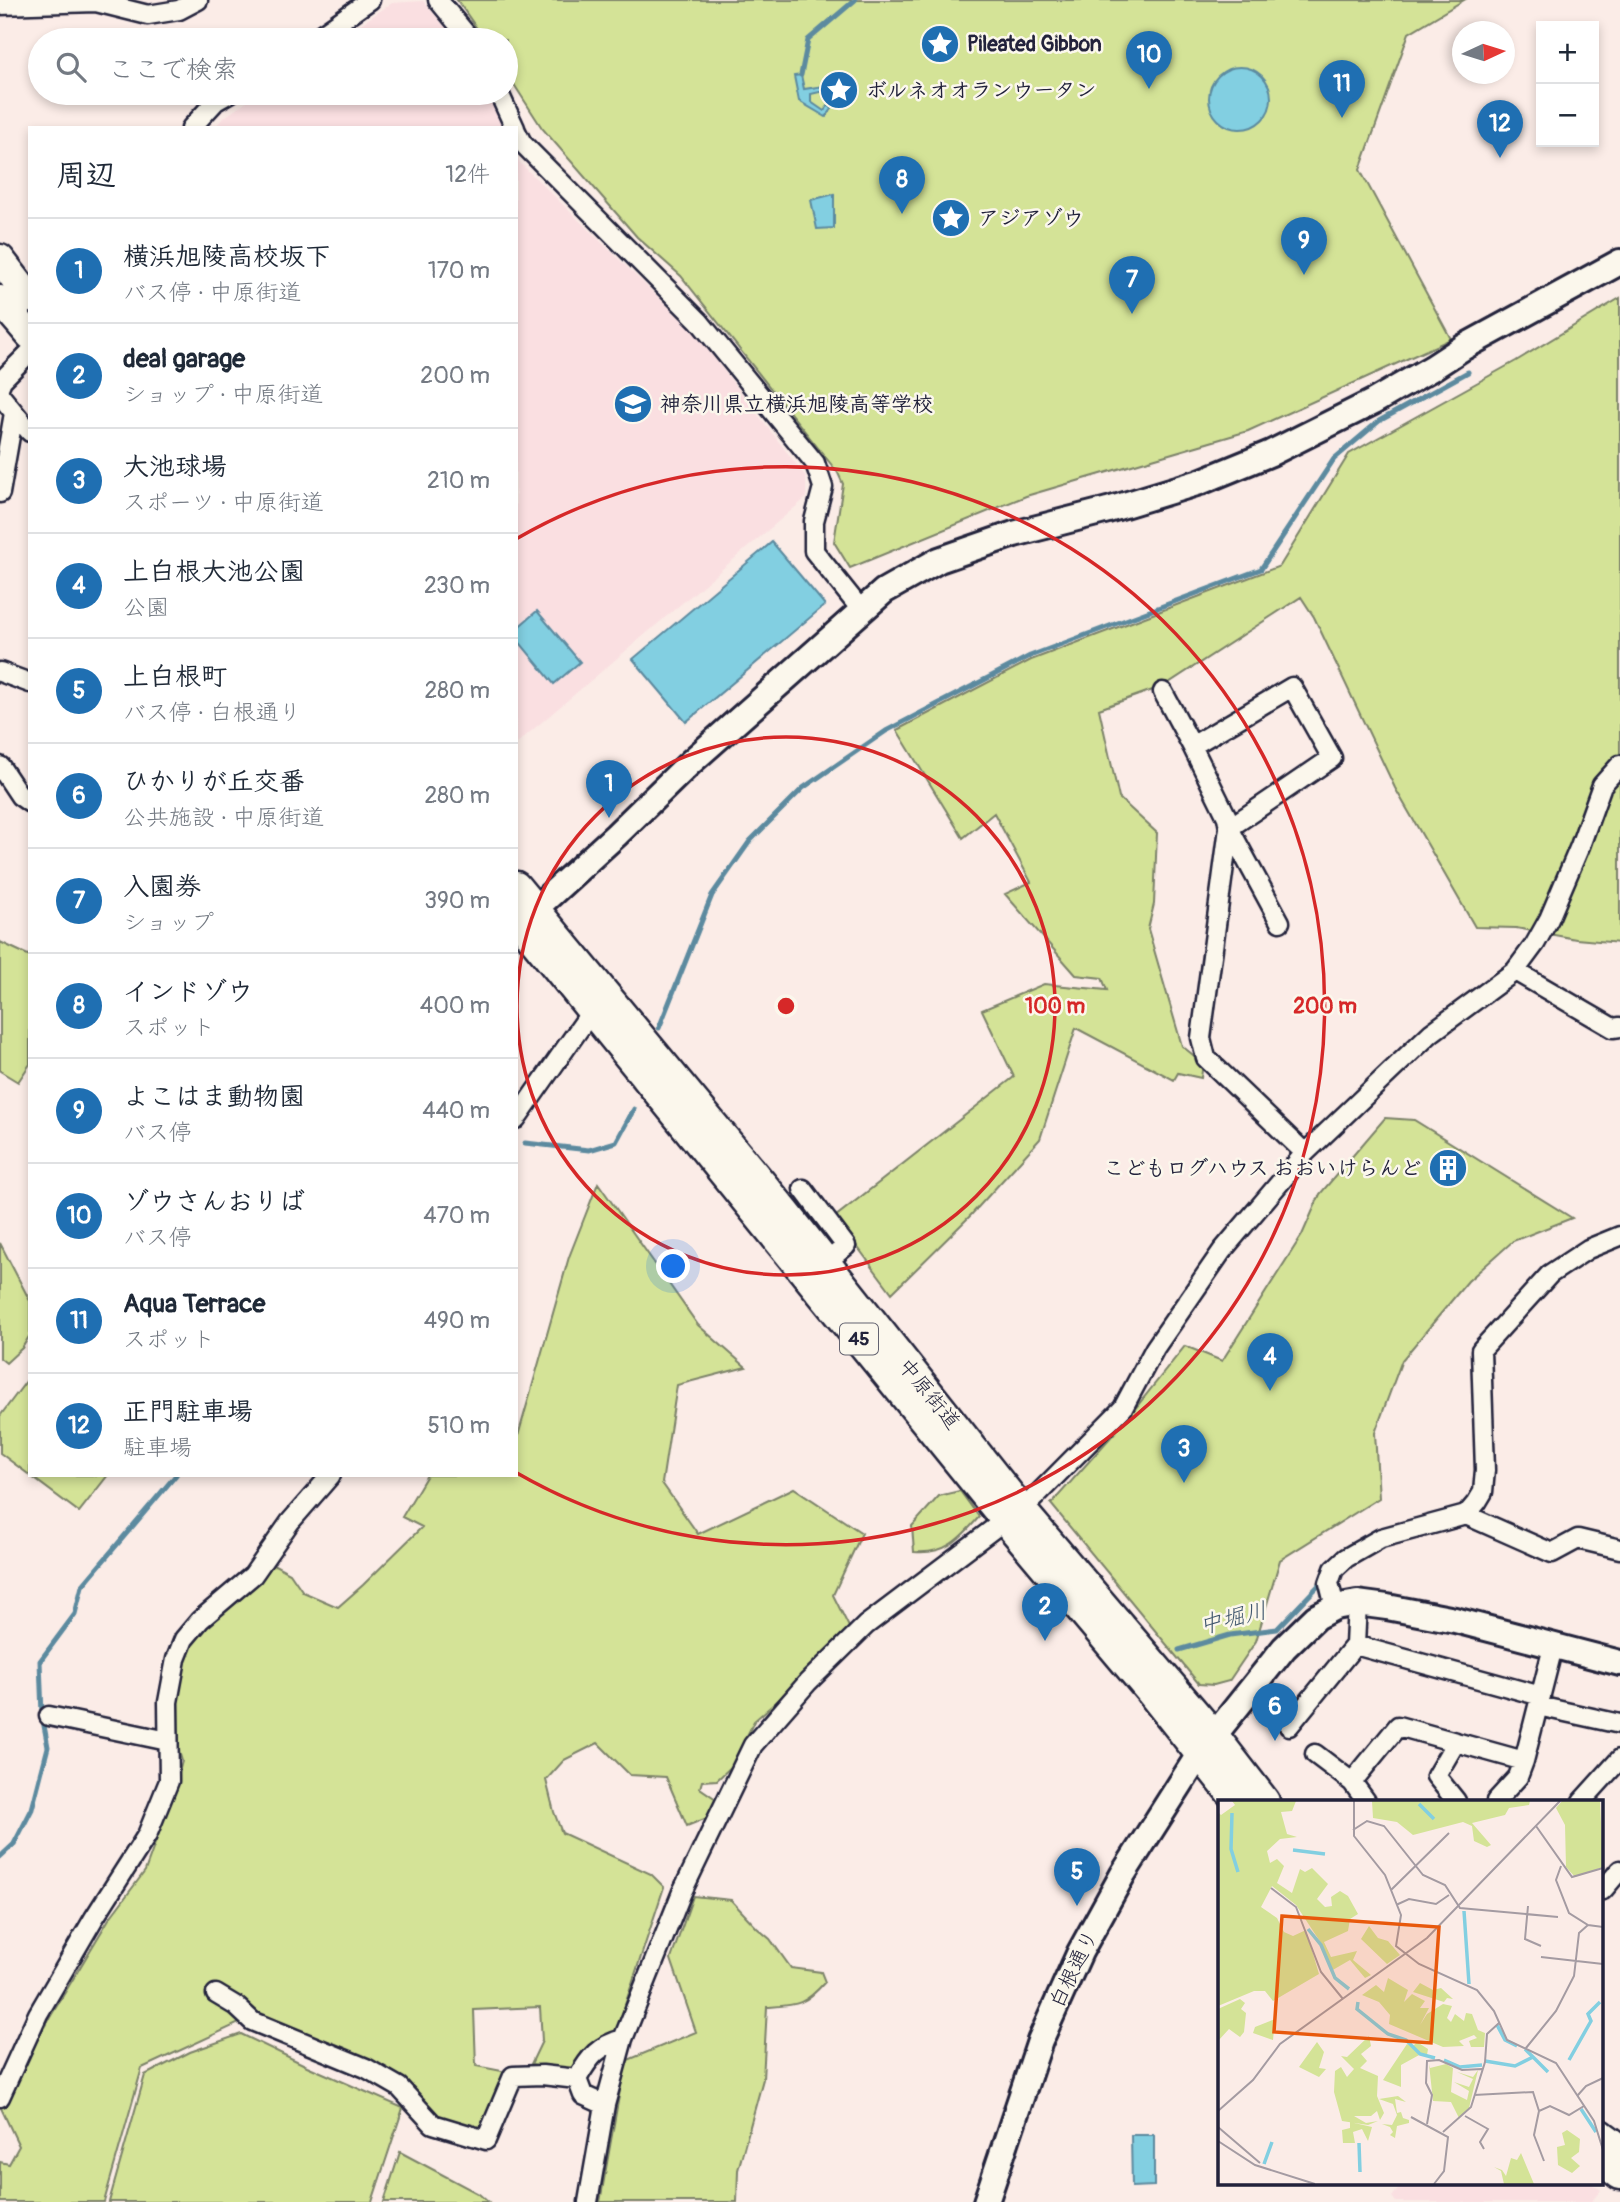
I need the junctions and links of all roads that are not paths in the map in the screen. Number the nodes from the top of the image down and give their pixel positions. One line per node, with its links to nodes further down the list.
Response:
1 (198, 0): 4 (street)
2 (370, 0): 5 (street)
3 (438, 0): 6 (street)
4 (0, 5)
5 (330, 28)
6 (461, 28)
7 (212, 105): 9 (street)
8 (504, 105): 10 (street)
9 (193, 126)
10 (514, 126)
11 (518, 135): 22 (street)
12 (0, 259): 14 (main road)
13 (1620, 262): 22 (street)
14 (15, 298): 15 (main road)
15 (28, 332)
16 (28, 354): 17 (street)
17 (0, 385)
18 (0, 395): 19 (street)
19 (14, 413): 20 (street); 21 (street)
20 (28, 430)
21 (0, 492)
22 (862, 611): 32 (street)
23 (0, 671): 24 (street)
24 (28, 682)
25 (1163, 692): 26 (street)
26 (1192, 746): 30 (street); 30 (street)
27 (1620, 765): 34 (street)
28 (0, 766): 29 (street)
29 (28, 802)
30 (1229, 828): 33 (street); 38 (street)
31 (518, 897): 32 (main road, 中原街道 / 45)
32 (522, 920): 35 (main road, 中原街道 / 45); 41 (main road, 中原街道 / 45)
33 (1280, 922)
34 (1515, 971): 36 (street); 38 (street)
35 (591, 1012): 37 (street); 43 (main road, 中原街道 / 45)
36 (1620, 1027)
37 (518, 1116)
38 (1305, 1153): 43 (street)
39 (803, 1189): 41 (street)
40 (1620, 1236): 44 (street)
41 (825, 1263): 43 (main road, 中原街道 / 45)
42 (329, 1477): 54 (street)
43 (1014, 1515): 56 (main road, 中原街道 / 45); 70 (street)
44 (1466, 1515): 45 (street); 46 (street)
45 (1620, 1549)
46 (1346, 1605): 47 (street); 48 (street); 56 (street, 白根通り)
47 (1355, 1645): 50 (street); 53 (street)
48 (1553, 1647): 49 (street); 50 (street)
49 (1620, 1663)
50 (1539, 1701): 52 (street); 59 (street)
51 (49, 1716): 54 (street)
52 (1620, 1724)
53 (1289, 1726)
54 (168, 1741): 72 (street)
55 (1455, 1742): 59 (street); 60 (street); 64 (street)
56 (1207, 1744): 61 (main road, 中原街道 / 45); 62 (main road, 中原街道 / 45); 79 (street, 白根通り)
57 (1315, 1754): 60 (street)
58 (1620, 1759): 66 (street)
59 (1524, 1761): 65 (street)
60 (1352, 1782): 63 (street)
61 (1236, 1800)
62 (1264, 1800)
63 (1365, 1800)
64 (1455, 1800)
65 (1497, 1800)
66 (1583, 1800)
67 (1620, 1870): 68 (street)
68 (1602, 1890)
69 (216, 1994): 71 (street)
70 (624, 2039): 71 (street); 73 (street)
71 (578, 2079): 73 (street)
72 (0, 2096)
73 (605, 2105): 78 (street)
74 (1602, 2135): 75 (main road)
75 (1620, 2148)
76 (1602, 2162): 77 (main road)
77 (1620, 2175)
78 (588, 2202)
79 (986, 2202)

